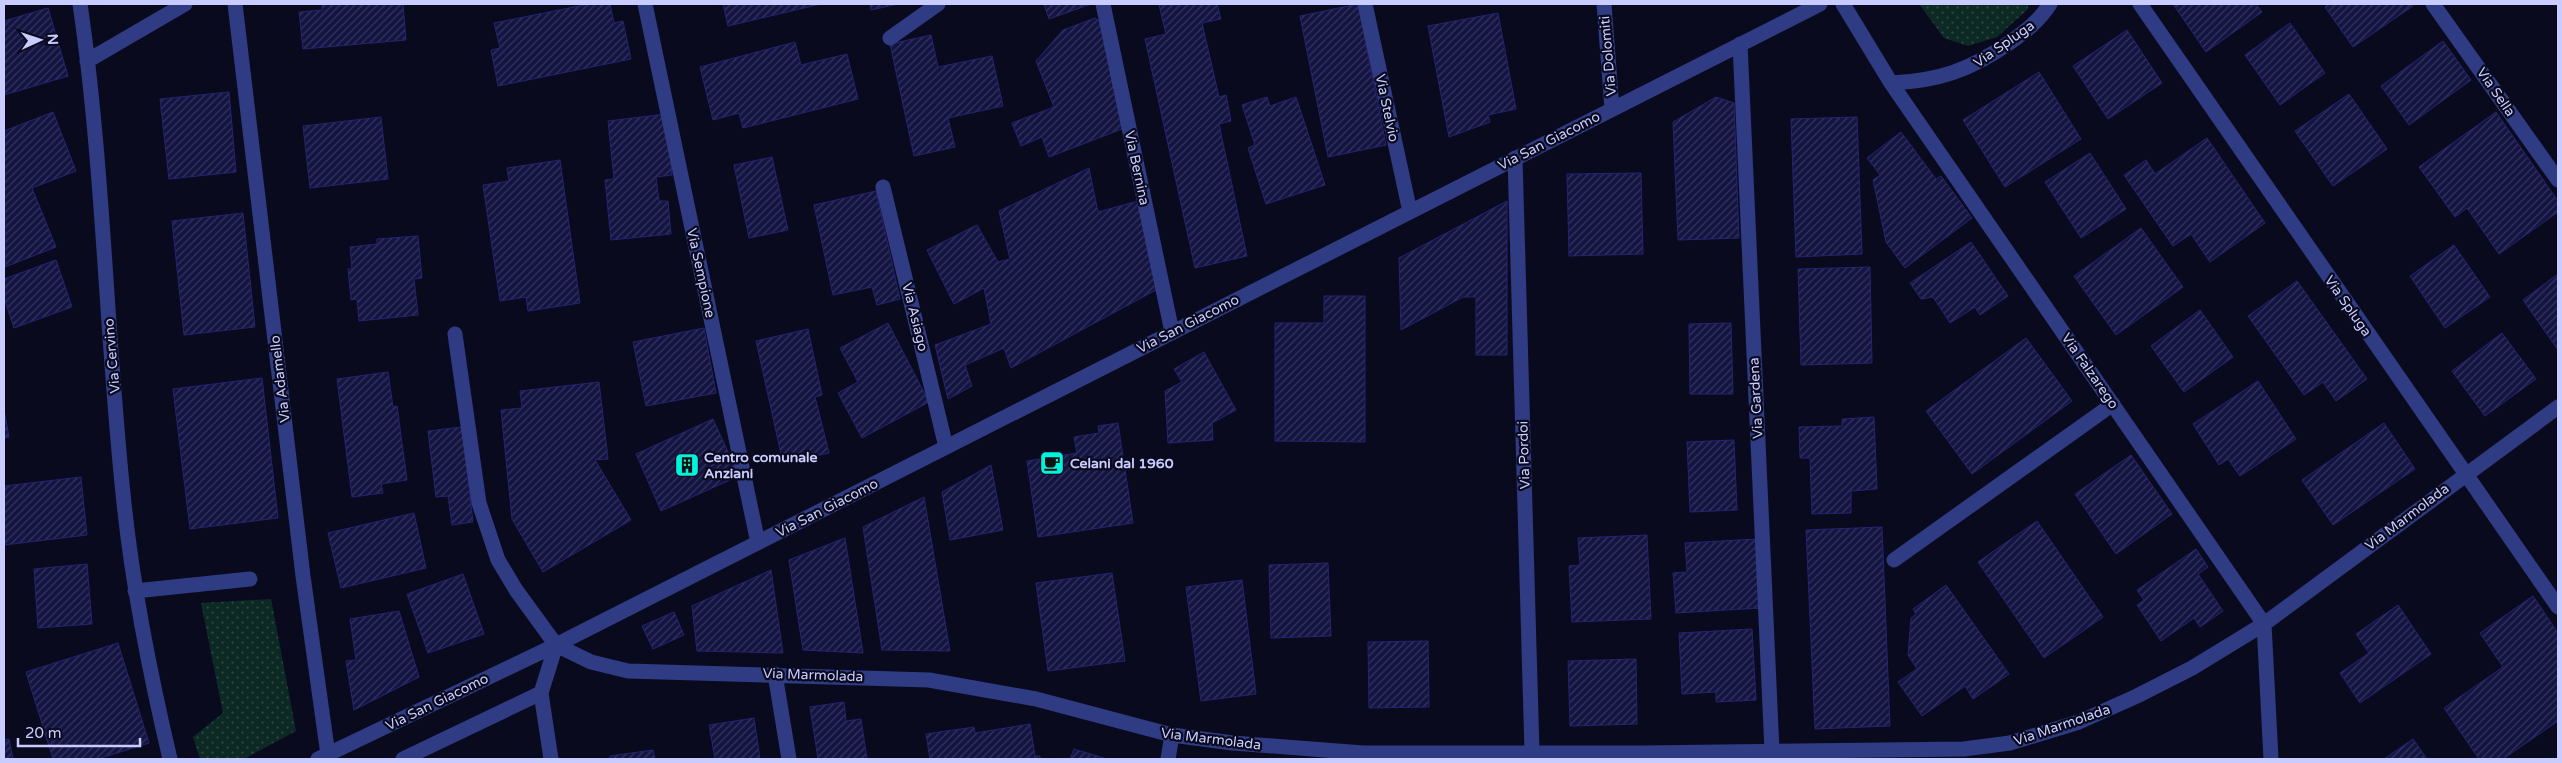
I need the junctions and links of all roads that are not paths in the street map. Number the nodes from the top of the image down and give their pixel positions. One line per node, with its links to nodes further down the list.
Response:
1 (80, 4): 16 (street, Via Cervino)
2 (185, 4): 16 (street)
3 (235, 4): 43 (street, Via Adamello)
4 (645, 4): 29 (street, Via Sempione)
5 (938, 4): 14 (street)
6 (1102, 4): 23 (street, Via Bernina)
7 (1365, 4): 22 (street, Via Stelvio)
8 (1604, 4): 18 (street, Via Dolomiti)
9 (1820, 4): 15 (street, Via San Giacomo)
10 (1843, 4): 17 (street, Via Falzarego)
11 (2050, 4): 17 (street, Via Spluga)
12 (2140, 4): 28 (street, Via Spluga)
13 (2433, 4): 20 (street, Via Sella)
14 (890, 38)
15 (1740, 44): 18 (street, Via San Giacomo); 39 (street, Via Gardena)
16 (88, 61): 32 (street, Via Cervino)
17 (1891, 82): 25 (street, Via Falzarego)
18 (1612, 109): 19 (street, Via San Giacomo)
19 (1515, 158): 22 (street, Via San Giacomo); 40 (street, Via Pordoi)
20 (2558, 180)
21 (884, 187): 27 (street, Via Asiago)
22 (1410, 212): 23 (street, Via San Giacomo)
23 (1172, 332): 27 (street, Via San Giacomo)
24 (455, 334): 35 (street)
25 (2112, 404): 30 (street); 34 (street, Via Falzarego)
26 (2558, 407): 28 (street, Via Marmolada)
27 (946, 447): 29 (street, Via San Giacomo)
28 (2464, 475): 33 (street, Via Spluga); 34 (street, Via Marmolada)
29 (758, 542): 35 (street, Via San Giacomo)
30 (1894, 560)
31 (250, 579): 32 (street)
32 (135, 591): 44 (street, Via Cervino)
33 (2558, 607)
34 (2264, 624): 39 (street, Via Marmolada); 49 (street)
35 (556, 645): 36 (street, Via Marmolada); 37 (street); 43 (street, Via San Giacomo)
36 (776, 674): 38 (street, Via Marmolada); 47 (street)
37 (542, 693): 45 (street); 46 (street)
38 (1172, 735): 41 (street, Via Marmolada); 48 (street)
39 (1772, 751): 42 (street, Via Marmolada)
40 (1532, 752): 41 (street, Via Marmolada); 42 (street, Via Marmolada)
41 (1362, 756)
42 (1641, 756)
43 (323, 757)
44 (170, 759)
45 (403, 759)
46 (551, 759)
47 (789, 759)
48 (1168, 759)
49 (2271, 759)

